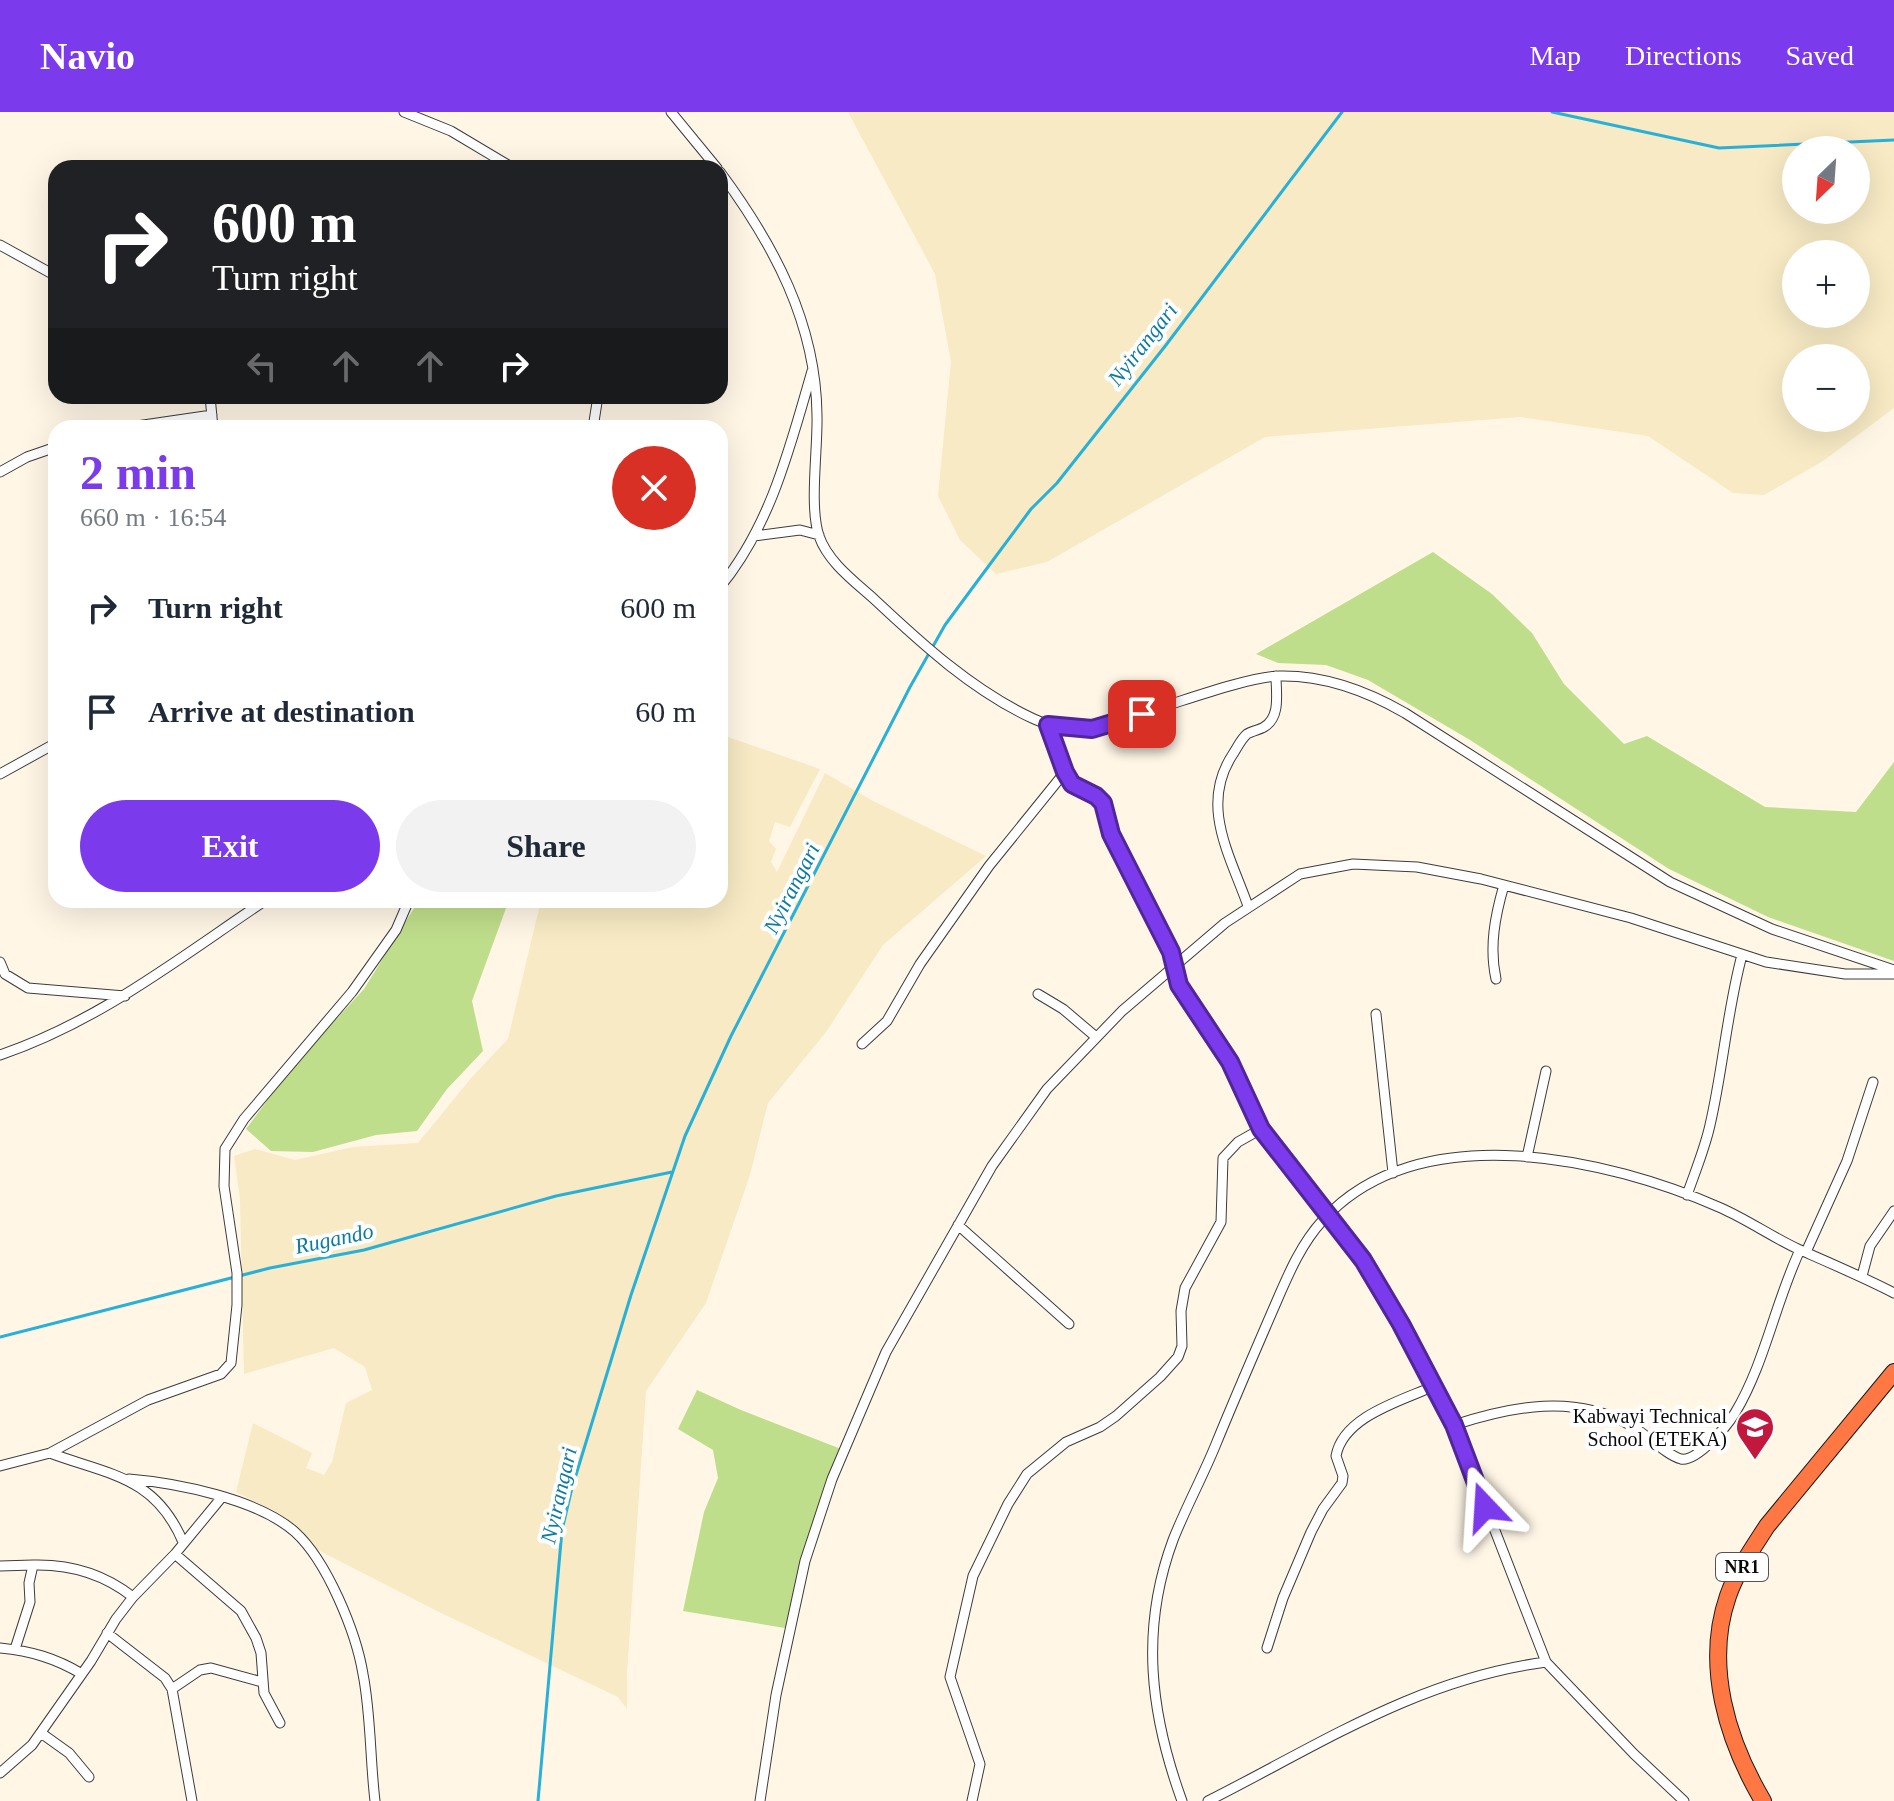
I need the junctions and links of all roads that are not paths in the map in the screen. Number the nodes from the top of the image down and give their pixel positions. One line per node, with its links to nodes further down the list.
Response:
1 (404, 112): 3 (street)
2 (671, 112): 4 (street)
3 (500, 160)
4 (710, 160)
5 (728, 185): 8 (street)
6 (0, 245): 7 (street)
7 (48, 272)
8 (814, 365): 15 (street); 16 (street)
9 (211, 404): 10 (street)
10 (212, 415): 11 (street); 12 (street)
11 (178, 420)
12 (212, 420)
13 (48, 450): 14 (street)
14 (0, 472)
15 (819, 535): 16 (street); 21 (street)
16 (754, 536): 17 (street)
17 (738, 566): 18 (street); 19 (street)
18 (728, 569)
19 (728, 578)
20 (1276, 676): 21 (street); 26 (street); 32 (street)
21 (1048, 725): 23 (street)
22 (48, 747): 24 (street)
23 (1065, 772): 31 (street); 38 (street)
24 (0, 774)
25 (1504, 885): 26 (street); 29 (street); 33 (street)
26 (1248, 906): 31 (street)
27 (254, 908): 35 (street)
28 (406, 908): 56 (street)
29 (1742, 955): 32 (street); 45 (street)
30 (0, 962): 35 (street)
31 (1173, 964): 37 (street); 42 (street)
32 (1894, 972)
33 (1496, 979)
34 (1038, 994): 37 (street)
35 (125, 996): 39 (street)
36 (1376, 1014): 44 (street)
37 (1096, 1037): 48 (street)
38 (862, 1044)
39 (0, 1055)
40 (1546, 1071): 43 (street)
41 (1873, 1082): 49 (street)
42 (1261, 1129): 47 (street); 80 (street)
43 (1527, 1157): 44 (street); 45 (street)
44 (1393, 1173): 47 (street)
45 (1687, 1195): 49 (street)
46 (1894, 1211): 50 (street)
47 (1328, 1214): 54 (street); 81 (street)
48 (958, 1225): 52 (street); 79 (street)
49 (1803, 1251): 50 (street); 55 (street)
50 (1862, 1276): 51 (street)
51 (1894, 1293)
52 (1069, 1324)
53 (1894, 1372): 84 (highway, NR1)
54 (1432, 1387): 55 (street); 67 (street)
55 (1454, 1425): 69 (street)
56 (50, 1453): 57 (street); 58 (street)
57 (0, 1466)
58 (129, 1479): 59 (street); 60 (street)
59 (222, 1497): 60 (street); 78 (street)
60 (183, 1542): 61 (street)
61 (175, 1554): 64 (street); 71 (street)
62 (33, 1565): 63 (street); 64 (street); 68 (street)
63 (0, 1566)
64 (133, 1597): 65 (street)
65 (107, 1633): 70 (street); 72 (street)
66 (0, 1648): 68 (street)
67 (1267, 1648)
68 (15, 1649): 70 (street)
69 (1546, 1662): 82 (street); 83 (street)
70 (82, 1674): 74 (street)
71 (262, 1682): 72 (street); 73 (street)
72 (172, 1689): 77 (street)
73 (280, 1723)
74 (41, 1733): 75 (street); 76 (street)
75 (0, 1773)
76 (89, 1777)
77 (192, 1801)
78 (375, 1801)
79 (760, 1801)
80 (972, 1801)
81 (1182, 1801)
82 (1208, 1801)
83 (1684, 1801)
84 (1763, 1801)

